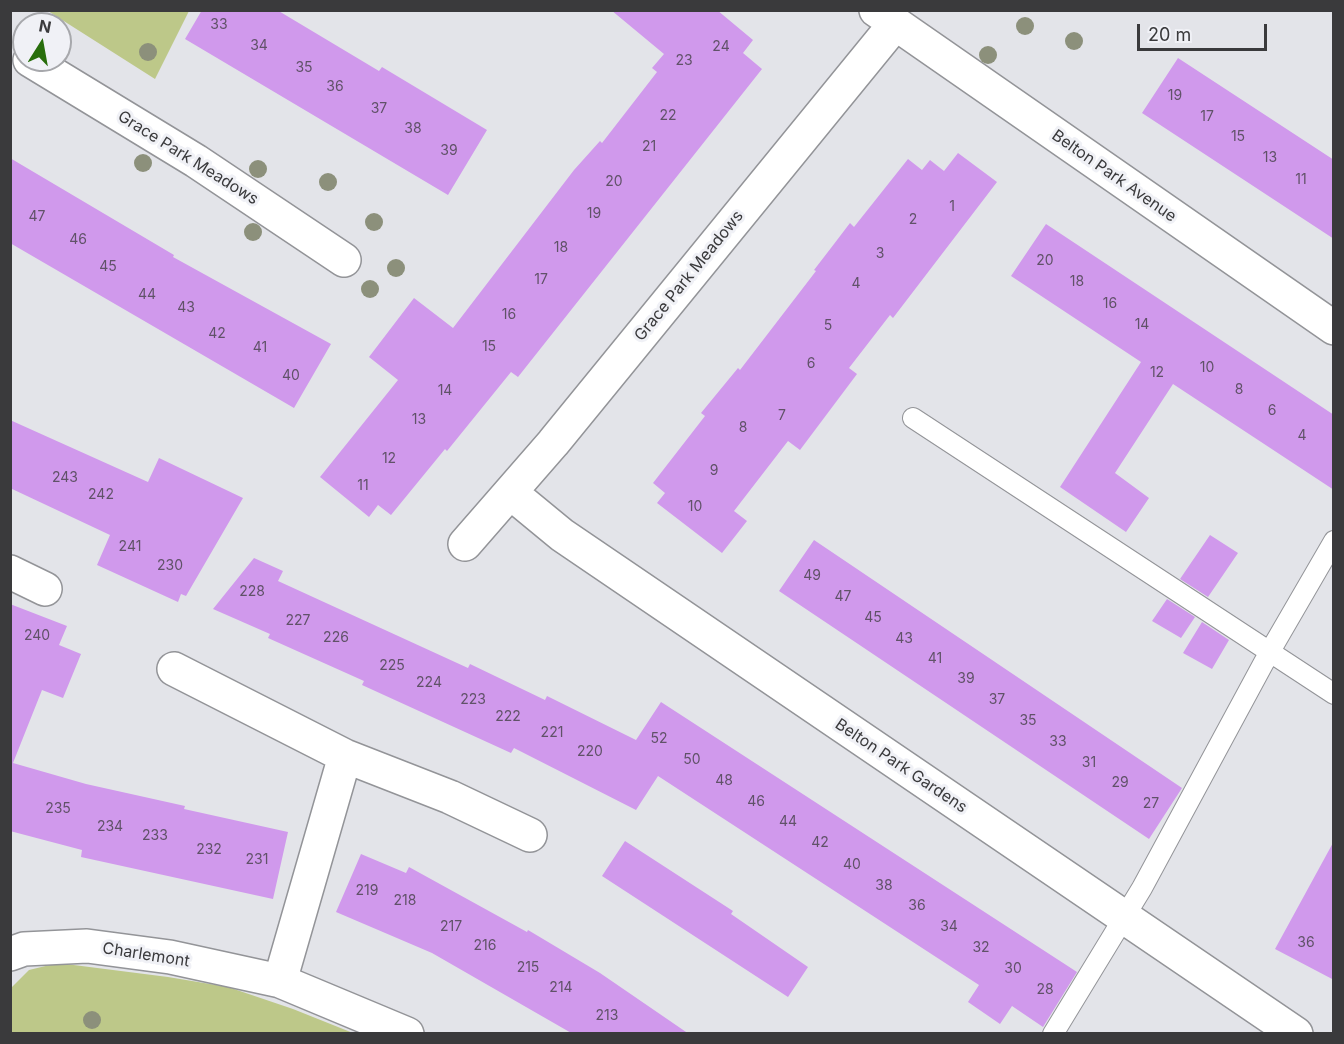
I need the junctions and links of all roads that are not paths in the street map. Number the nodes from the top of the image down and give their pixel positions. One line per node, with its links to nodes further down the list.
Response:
1 (886, 17): 4 (street, Belton Park Avenue); 6 (street, Grace Park Meadows)
2 (50, 72): 3 (street, Grace Park Meadows)
3 (344, 260)
4 (1334, 328)
5 (913, 418): 11 (lane)
6 (511, 493): 8 (street, Grace Park Meadows); 16 (street, Belton Park Gardens)
7 (1334, 542): 11 (lane)
8 (465, 544)
9 (10, 572): 10 (street)
10 (45, 589)
11 (1269, 653): 13 (lane); 16 (lane)
12 (174, 669): 14 (street)
13 (1334, 694)
14 (345, 756): 15 (street); 18 (street)
15 (530, 835)
16 (1124, 919): 20 (lane); 21 (street, Belton Park Gardens)
17 (10, 954): 18 (street, Charlemont)
18 (280, 981): 19 (street, Charlemont)
19 (407, 1034)
20 (1053, 1034)
21 (1296, 1034)

